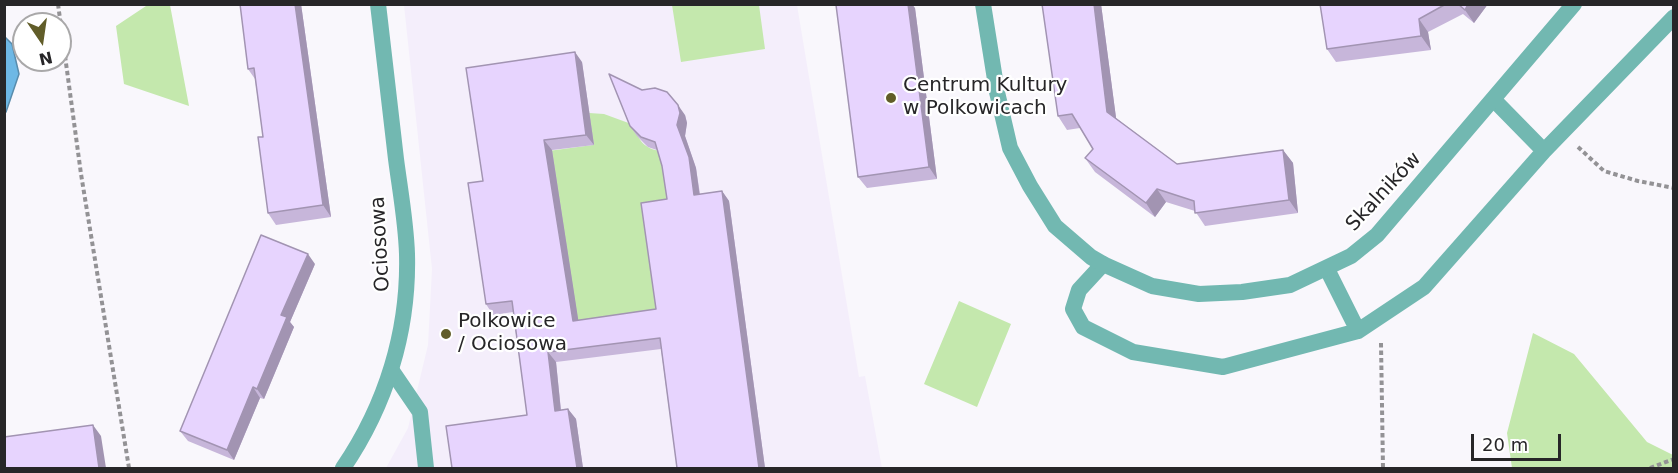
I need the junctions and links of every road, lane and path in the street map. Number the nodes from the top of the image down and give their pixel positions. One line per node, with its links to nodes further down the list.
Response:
1 (58, 4): 16 (path)
2 (378, 4): 14 (street, Ociosowa)
3 (983, 4): 10 (street, Skalników)
4 (1574, 4): 6 (street, Skalników)
5 (1674, 17): 7 (street)
6 (1494, 100): 8 (street); 11 (street, Skalników)
7 (1563, 132): 8 (street); 9 (path)
8 (1544, 151): 12 (street)
9 (1674, 188)
10 (1103, 264): 11 (street, Skalników); 13 (street)
11 (1327, 269): 13 (street)
12 (1383, 315): 13 (street); 19 (path)
13 (1358, 331)
14 (392, 372): 17 (street, Ociosowa); 18 (street)
15 (1674, 459): 20 (path)
16 (129, 468)
17 (343, 468)
18 (426, 468)
19 (1383, 468)
20 (1650, 468)

